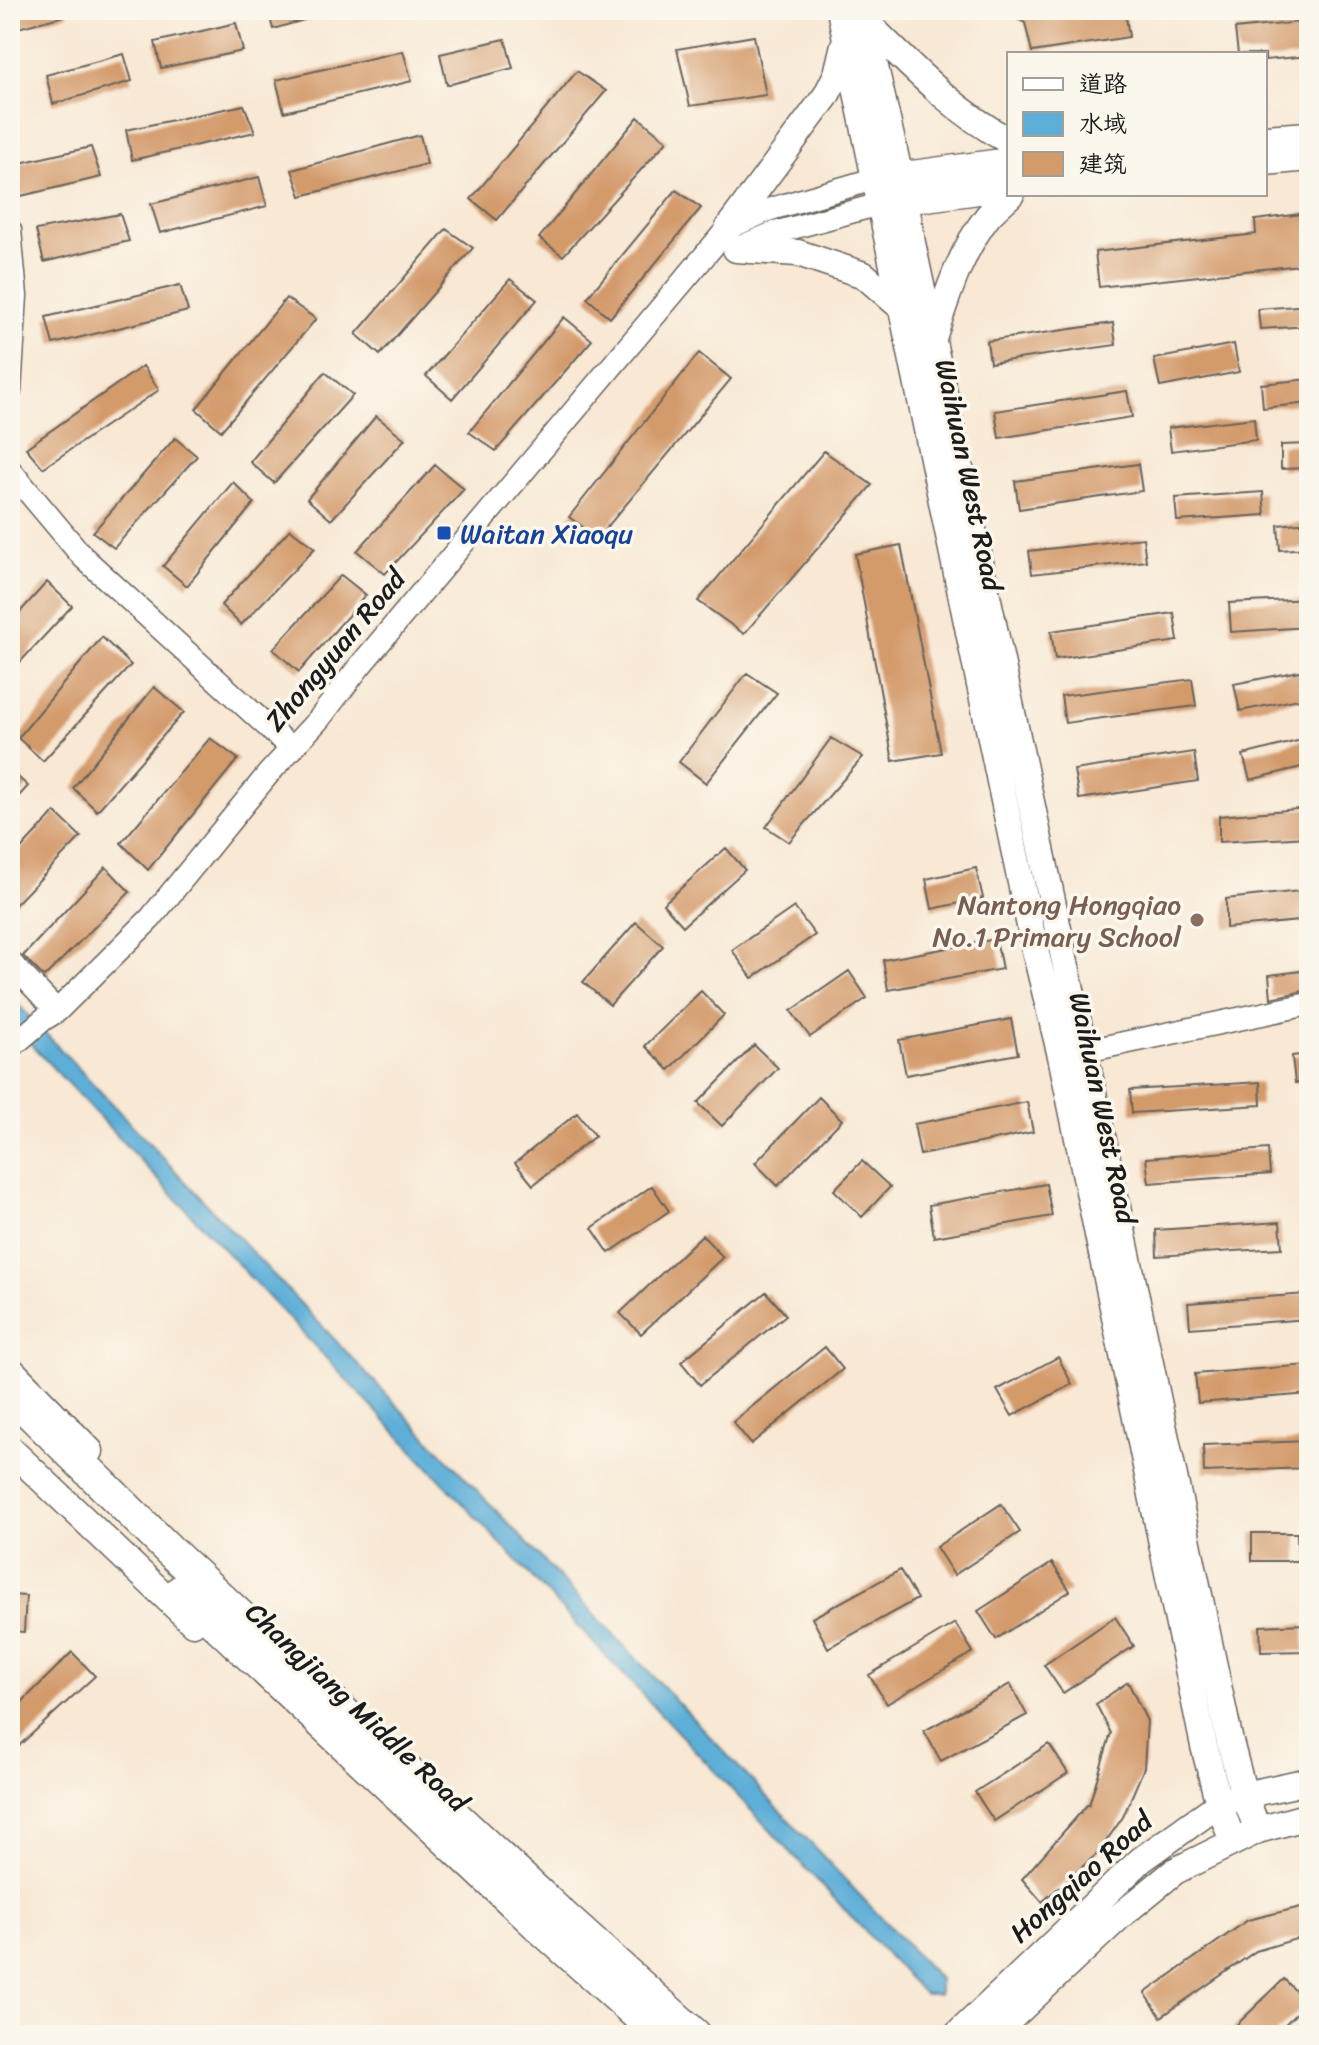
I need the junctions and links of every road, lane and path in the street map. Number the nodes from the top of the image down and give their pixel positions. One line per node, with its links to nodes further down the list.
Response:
1 (853, 19): 4 (main road); 9 (main road, Waihuan West Road); 12 (main road)
2 (1309, 135): 3 (main road)
3 (1267, 138)
4 (1007, 140)
5 (1309, 158): 7 (main road)
6 (1007, 161): 9 (main road)
7 (1267, 162)
8 (1007, 187): 9 (main road)
9 (890, 189): 12 (street, Zhongyuan Road); 13 (main road, Waihuan West Road); 14 (main road, Waihuan West Road)
10 (1009, 196): 14 (main road)
11 (10, 230): 15 (street)
12 (732, 239): 13 (main road); 17 (street, Zhongyuan Road)
13 (902, 308): 22 (main road, Waihuan West Road)
14 (933, 338): 22 (main road, Waihuan West Road)
15 (10, 391)
16 (10, 470): 17 (street)
17 (292, 749): 20 (street, Zhongyuan Road)
18 (10, 962): 20 (street)
19 (1309, 1004): 22 (street)
20 (50, 1015): 21 (street, Zhongyuan Road)
21 (14, 1044)
22 (1072, 1054): 28 (main road, Waihuan West Road); 29 (main road, Waihuan West Road)
23 (10, 1369): 36 (main road, Changjiang Middle Road)
24 (10, 1393): 35 (highway, Changjiang Middle Road)
25 (10, 1423): 34 (highway, Changjiang Middle Road)
26 (10, 1449): 33 (main road, Changjiang Middle Road)
27 (1309, 1781): 28 (main road, Hongqiao Road)
28 (1244, 1795): 29 (main road, Hongqiao Road); 31 (main road, Waihuan West Road)
29 (1219, 1804): 32 (main road, Waihuan West Road); 37 (main road, Hongqiao Road)
30 (1309, 1816): 31 (main road, Hongqiao Road)
31 (1258, 1830): 32 (main road, Hongqiao Road)
32 (1233, 1842): 38 (main road, Hongqiao Road)
33 (642, 2035)
34 (660, 2035)
35 (695, 2035)
36 (715, 2035)
37 (957, 2035)
38 (993, 2035)

